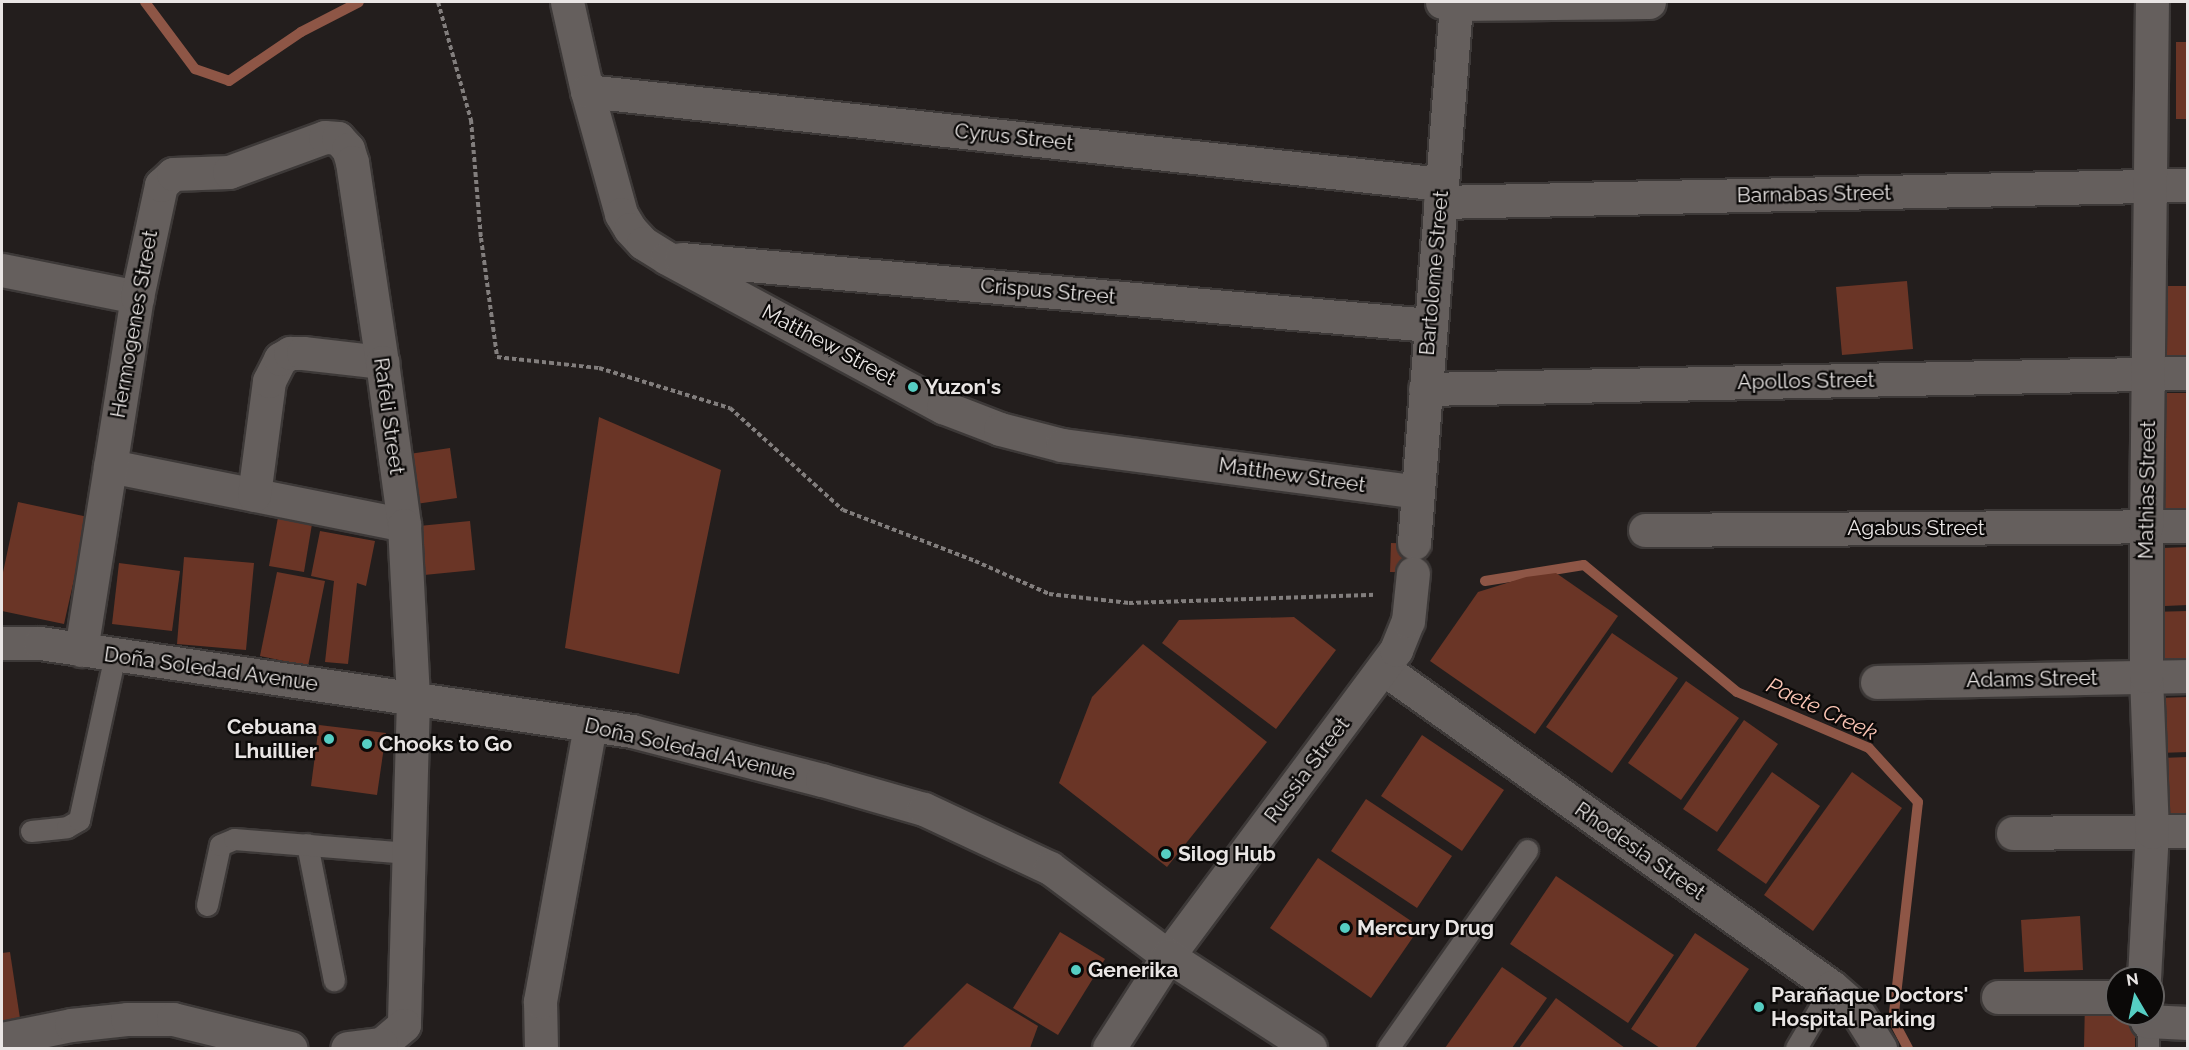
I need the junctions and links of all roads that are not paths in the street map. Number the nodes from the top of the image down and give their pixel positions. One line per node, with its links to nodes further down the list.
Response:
1 (567, 2): 5 (street, Matthew Street)
2 (1648, 2): 4 (street)
3 (2152, 2): 8 (street, Mathias Street)
4 (1449, 3): 9 (street, Bartolome Street)
5 (587, 91): 9 (street, Cyrus Street); 10 (street, Matthew Street)
6 (338, 138): 12 (street, Hermogenes Street); 14 (street, Rafeli Street)
7 (2187, 185): 8 (street, Barnabas Street)
8 (2149, 186): 9 (street, Barnabas Street); 16 (street, Mathias Street)
9 (1441, 193): 13 (street, Bartolome Street)
10 (667, 258): 13 (street, Crispus Street); 19 (street, Matthew Street)
11 (2, 270): 12 (street)
12 (137, 297): 18 (street, Hermogenes Street)
13 (1429, 325): 17 (street, Bartolome Street)
14 (382, 362): 20 (street); 21 (street, Rafeli Street)
15 (2187, 373): 16 (street, Apollos Street)
16 (2149, 374): 17 (street, Apollos Street); 23 (street, Mathias Street)
17 (1425, 389): 19 (street, Bartolome Street)
18 (110, 466): 20 (street); 26 (street, Hermogenes Street)
19 (1417, 492): 28 (street, Bartolome Street)
20 (254, 495): 21 (street)
21 (404, 525): 32 (street, Rafeli Street)
22 (2187, 526): 23 (street, Agabus Street)
23 (2145, 527): 24 (street, Agabus Street); 29 (street, Mathias Street)
24 (1645, 530)
25 (2, 643): 26 (street, Doña Soledad Avenue)
26 (81, 650): 27 (street, Doña Soledad Avenue)
27 (115, 655): 32 (street, Doña Soledad Avenue); 34 (lane)
28 (1384, 669): 42 (street, Russia Street); 45 (street, Rhodesia Street)
29 (2146, 676): 30 (street, Adams Street); 31 (street, Adams Street); 36 (street, Mathias Street)
30 (2187, 676)
31 (1877, 682)
32 (413, 699): 33 (street, Doña Soledad Avenue); 40 (street, Rafeli Street)
33 (590, 725): 42 (street, Doña Soledad Avenue); 53 (street)
34 (31, 831)
35 (2187, 831): 36 (street)
36 (2152, 832): 37 (street); 43 (street, Mathias Street)
37 (2013, 833)
38 (307, 844): 40 (lane); 41 (lane); 44 (lane)
39 (1527, 850): 56 (lane)
40 (408, 853): 52 (street, Rafeli Street)
41 (207, 905)
42 (1168, 956): 54 (street, Russia Street); 55 (street, Doña Soledad Avenue)
43 (2146, 966)
44 (334, 980)
45 (1832, 987): 57 (lane); 58 (street, Rhodesia Street)
46 (1998, 997): 47 (street)
47 (2105, 997)
48 (2187, 1023): 49 (street)
49 (2146, 1028)
50 (2, 1039): 51 (street)
51 (290, 1048)
52 (347, 1048)
53 (541, 1048)
54 (1109, 1048)
55 (1310, 1048)
56 (1388, 1048)
57 (1796, 1048)
58 (1880, 1048)

